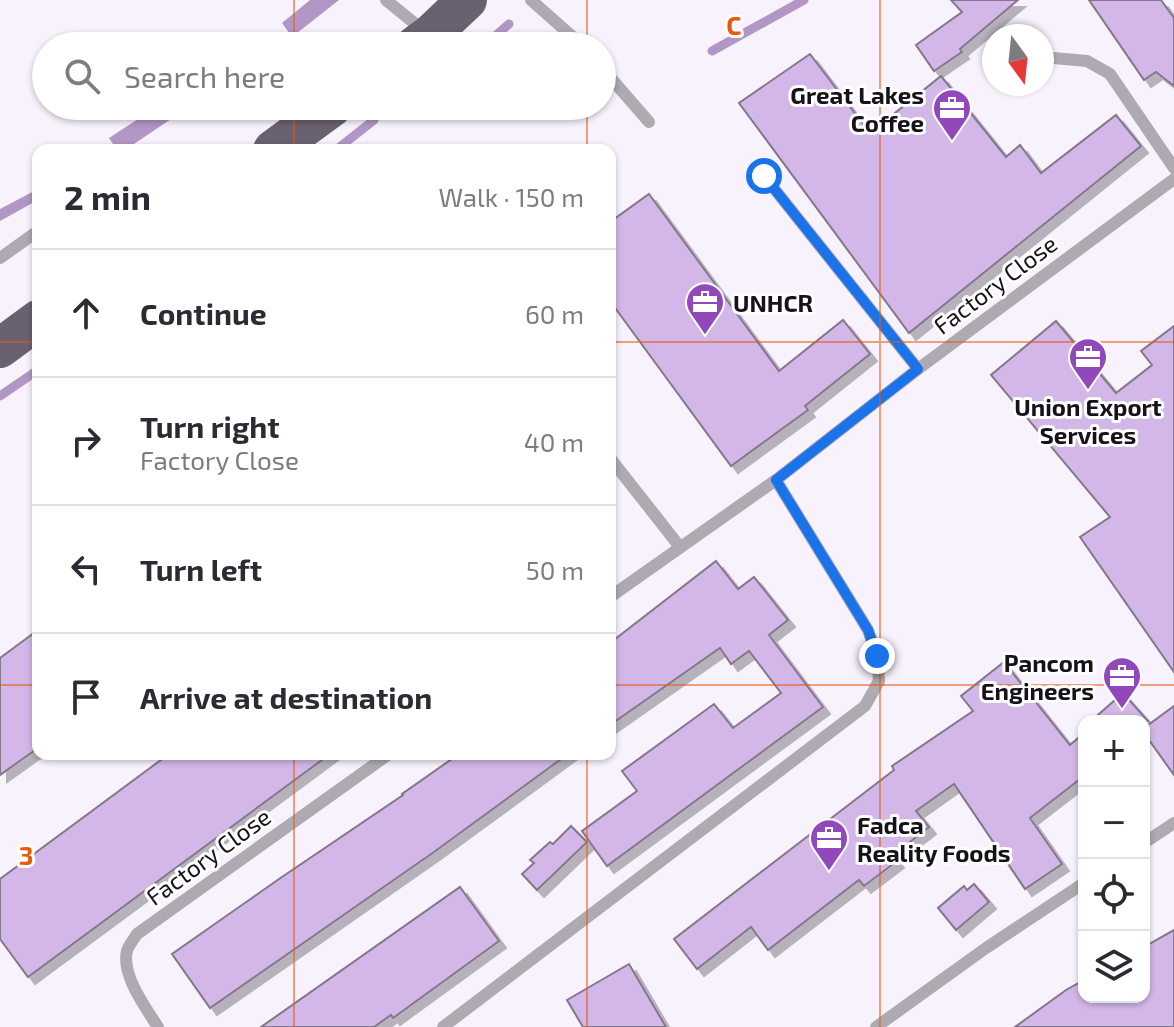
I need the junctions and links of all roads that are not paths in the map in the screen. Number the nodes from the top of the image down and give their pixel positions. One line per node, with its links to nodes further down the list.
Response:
1 (386, 0): 4 (lane)
2 (467, 0): 5 (highway)
3 (531, 0): 6 (lane)
4 (414, 32)
5 (432, 32)
6 (567, 32)
7 (1054, 58): 12 (lane)
8 (616, 84): 10 (lane)
9 (314, 120): 11 (highway)
10 (649, 122)
11 (281, 144)
12 (1174, 168)
13 (764, 176): 19 (lane)
14 (1174, 179): 19 (lane, Factory Close)
15 (32, 235): 16 (lane)
16 (0, 258)
17 (32, 324): 18 (highway)
18 (0, 348)
19 (918, 369): 21 (lane, Factory Close)
20 (616, 466): 22 (lane)
21 (776, 480): 22 (lane, Factory Close); 29 (lane)
22 (680, 547): 23 (lane, Factory Close)
23 (616, 593)
24 (381, 760): 28 (lane, Factory Close)
25 (1174, 823): 26 (lane)
26 (1150, 839)
27 (1078, 887): 30 (lane)
28 (158, 1027)
29 (443, 1027)
30 (876, 1027)

